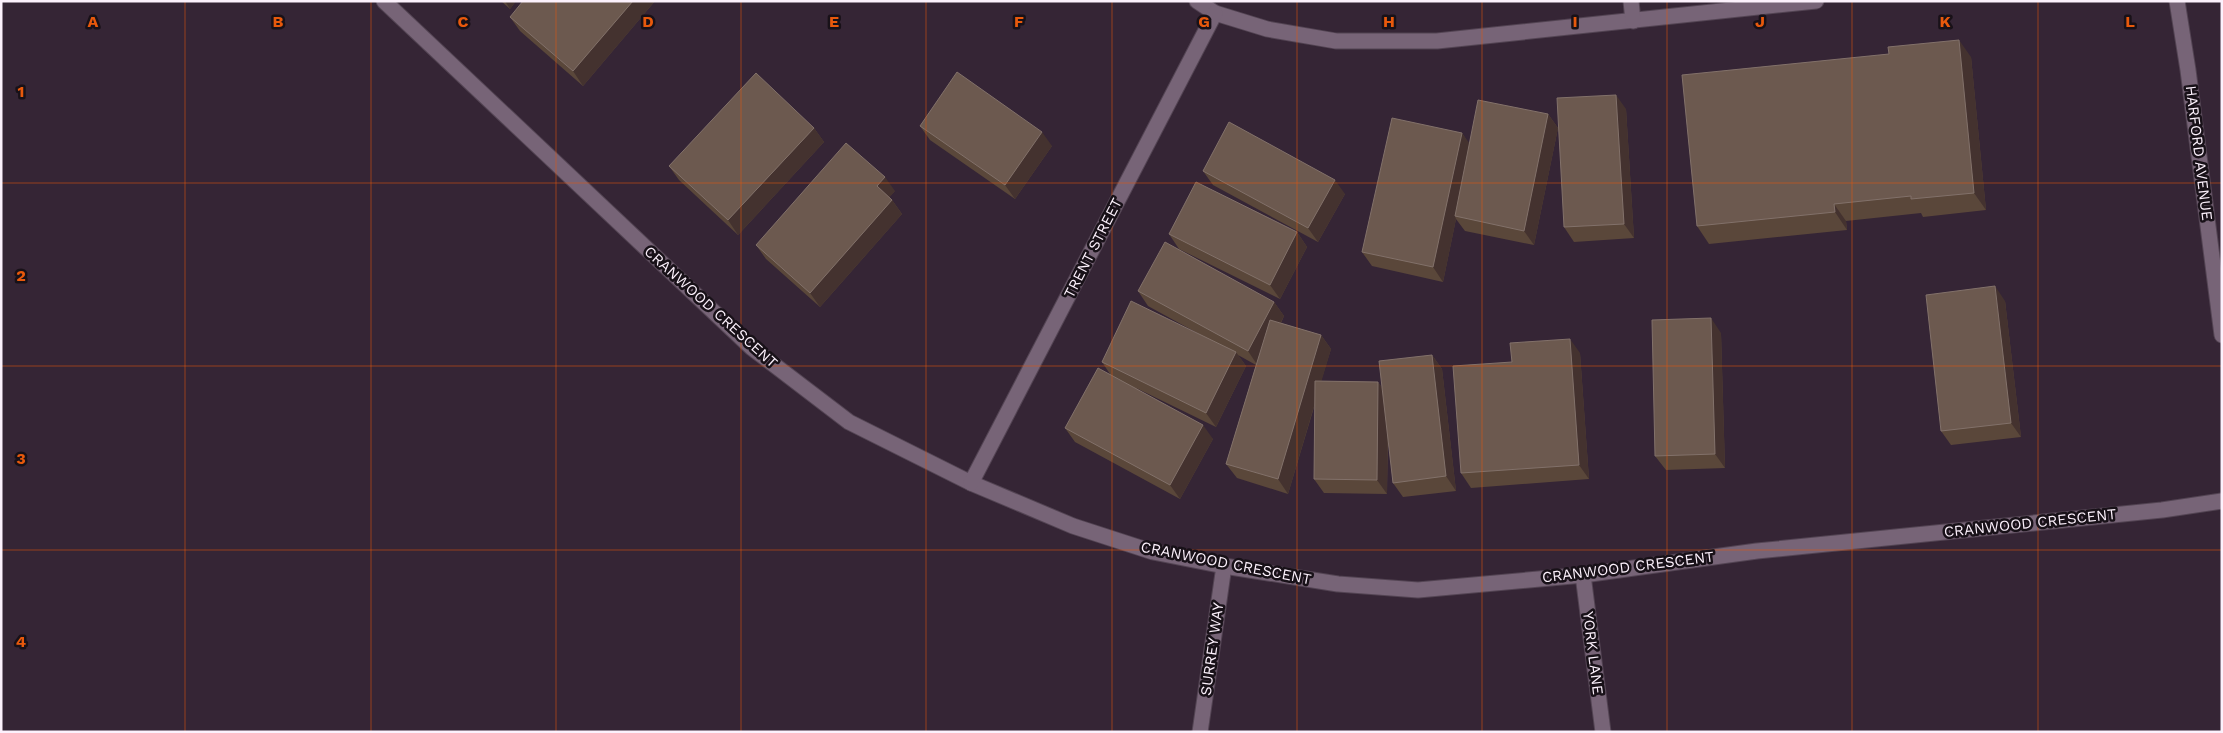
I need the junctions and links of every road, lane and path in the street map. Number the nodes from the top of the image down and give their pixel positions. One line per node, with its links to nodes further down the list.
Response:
1 (384, 1): 9 (street, CRANWOOD CRESCENT)
2 (1197, 1): 6 (street)
3 (1631, 1): 7 (street)
4 (1816, 1): 7 (street)
5 (2177, 1): 8 (street, HARFORD AVENUE)
6 (1215, 13): 7 (street); 9 (street, TRENT STREET)
7 (1633, 20)
8 (2222, 335)
9 (971, 483): 11 (street, CRANWOOD CRESCENT)
10 (2222, 501): 12 (street, CRANWOOD CRESCENT)
11 (1224, 566): 12 (street, CRANWOOD CRESCENT); 13 (street, SURREY WAY)
12 (1583, 575): 14 (street, YORK LANE)
13 (1200, 732)
14 (1603, 732)

